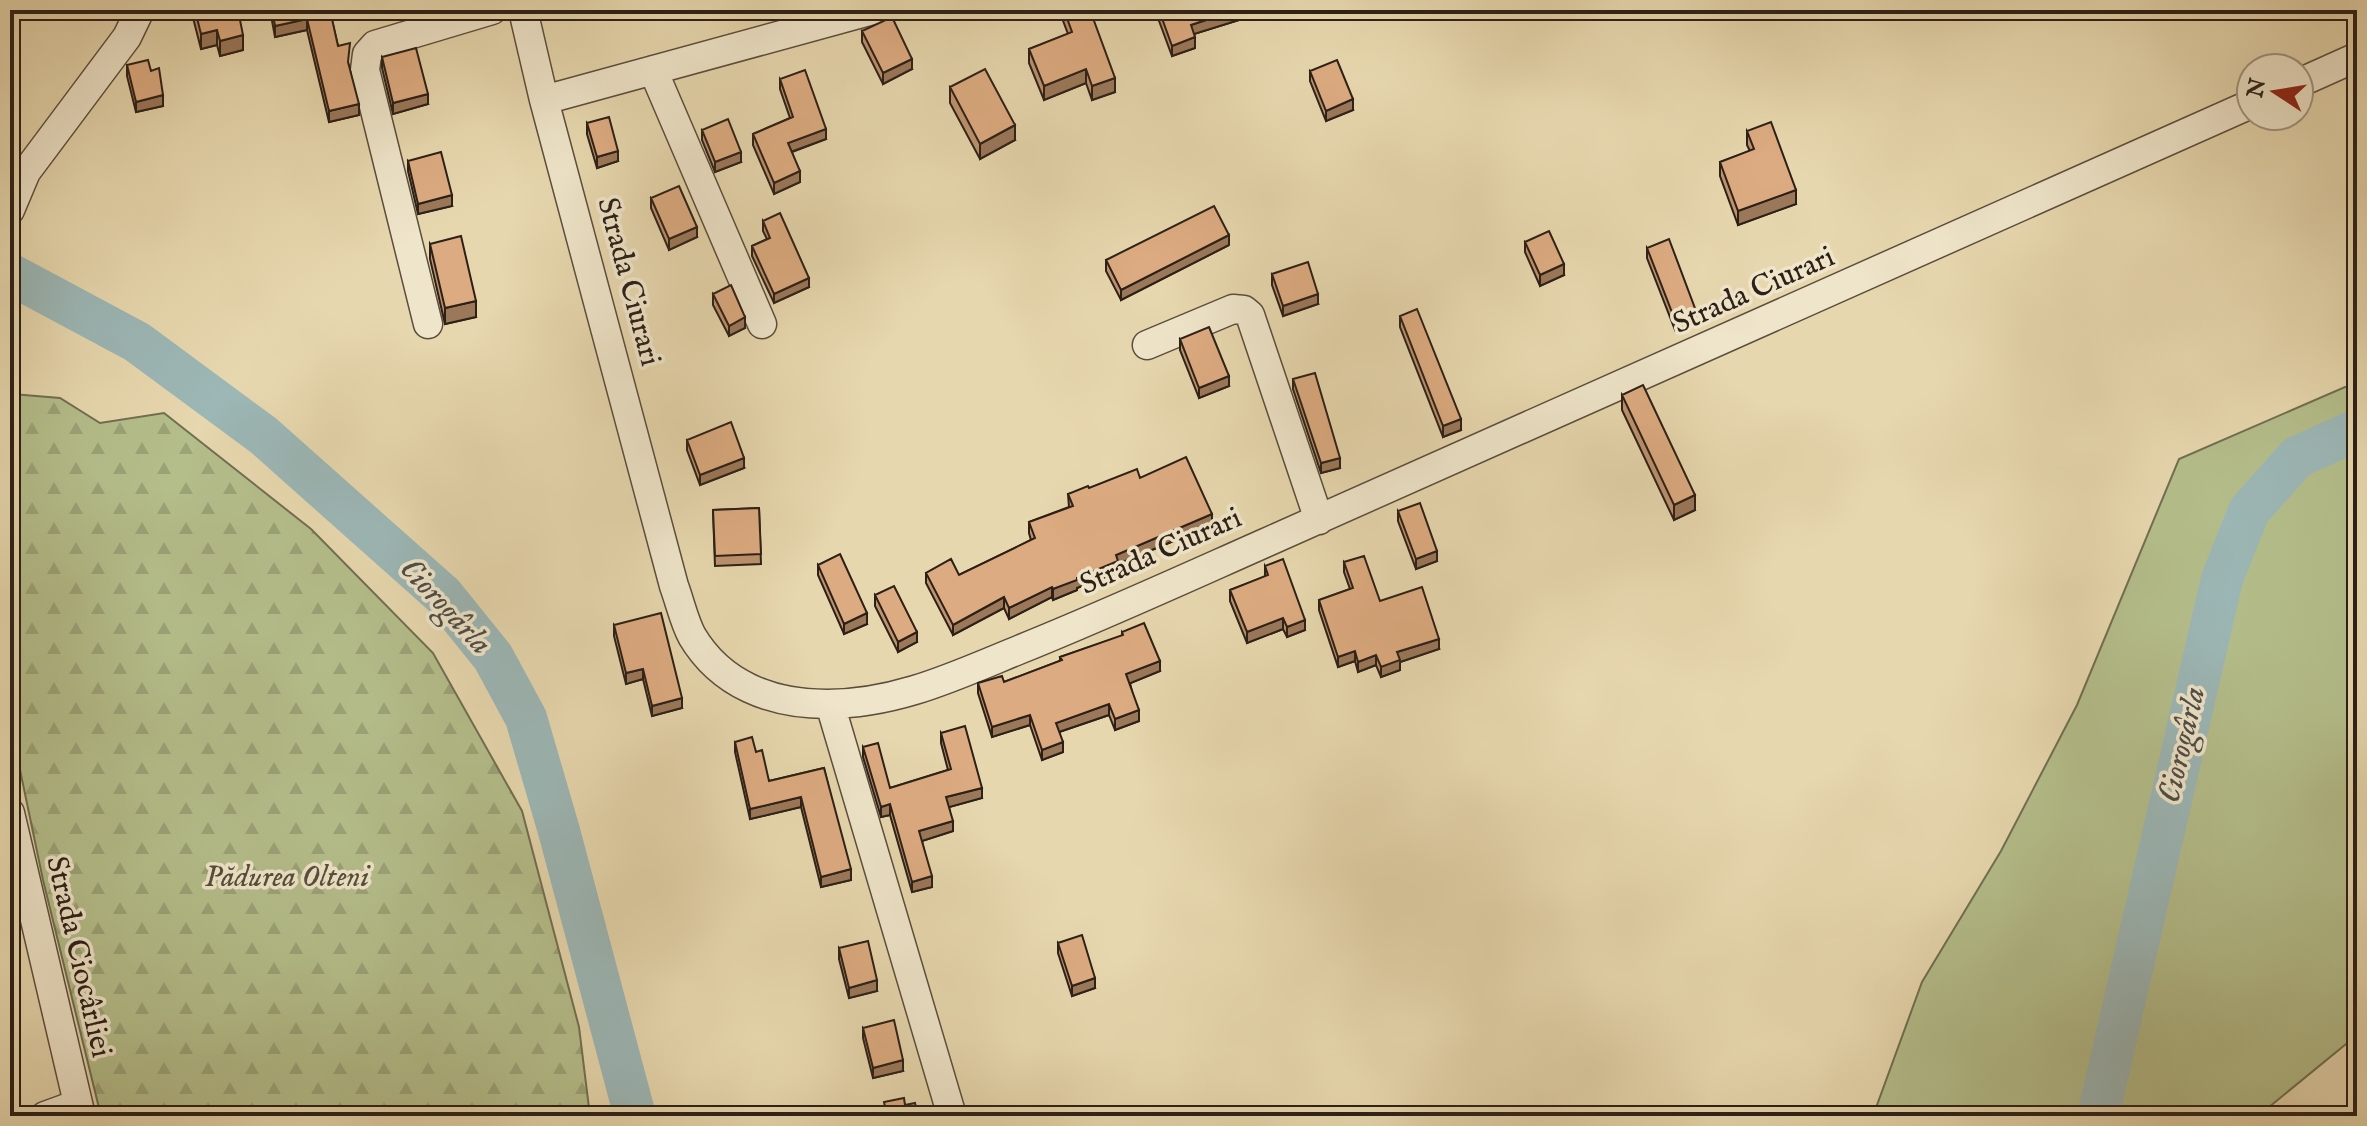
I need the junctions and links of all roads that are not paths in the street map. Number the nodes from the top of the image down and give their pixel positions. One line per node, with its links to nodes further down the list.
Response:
1 (140, 10): 10 (street)
2 (492, 10): 11 (street)
3 (523, 10): 8 (street, Strada Ciurari)
4 (873, 10): 6 (street)
5 (2357, 57): 7 (street)
6 (653, 70): 8 (street); 12 (street)
7 (2315, 76)
8 (544, 100): 15 (street, Strada Ciurari)
9 (2235, 111): 14 (street, Strada Ciurari)
10 (10, 210)
11 (428, 324)
12 (762, 324)
13 (1147, 345): 14 (street)
14 (1319, 520): 15 (street, Strada Ciurari)
15 (830, 704): 19 (street)
16 (10, 813): 17 (street, Strada Ciocârliei)
17 (79, 1110): 18 (street)
18 (45, 1116)
19 (952, 1116)

